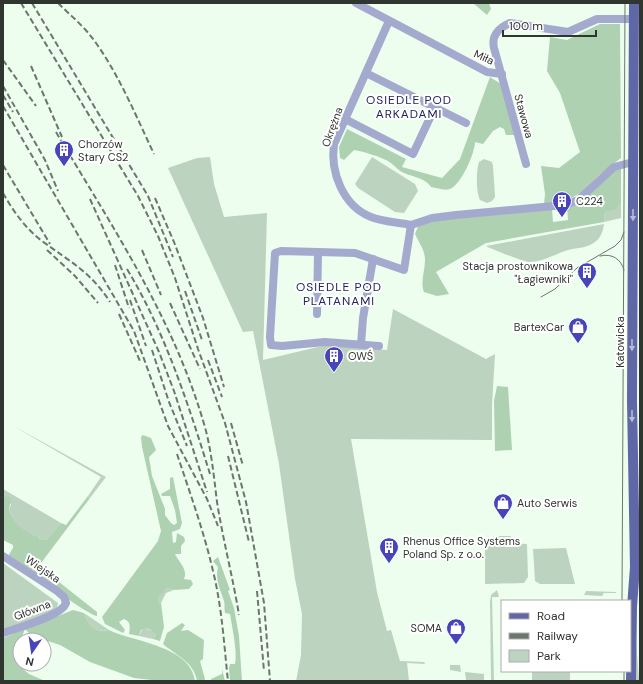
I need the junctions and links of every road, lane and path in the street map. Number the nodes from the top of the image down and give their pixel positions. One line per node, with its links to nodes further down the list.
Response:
1 (356, 3): 4 (street, Miła)
2 (634, 3): 3 (main road, Katowicka)
3 (634, 19): 6 (street, Miła); 10 (main road, Katowicka)
4 (389, 21): 5 (street, Okrężna); 6 (street, Miła)
5 (366, 73): 7 (street); 8 (street, Okrężna)
6 (502, 74): 11 (street, Stawowa)
7 (435, 107): 8 (street); 9 (street)
8 (345, 119): 12 (street, Okrężna)
9 (466, 123)
10 (633, 162): 12 (street, Okrężna); 21 (main road, Katowicka, one-way to 21)
11 (526, 164)
12 (411, 224): 14 (street)
13 (318, 252): 14 (street); 15 (street); 16 (street)
14 (373, 259): 16 (street)
15 (317, 314)
16 (361, 344): 17 (street)
17 (379, 346)
18 (3, 556): 19 (street, Wiejska)
19 (66, 603): 20 (street, Główna)
20 (3, 633)
21 (631, 681)

